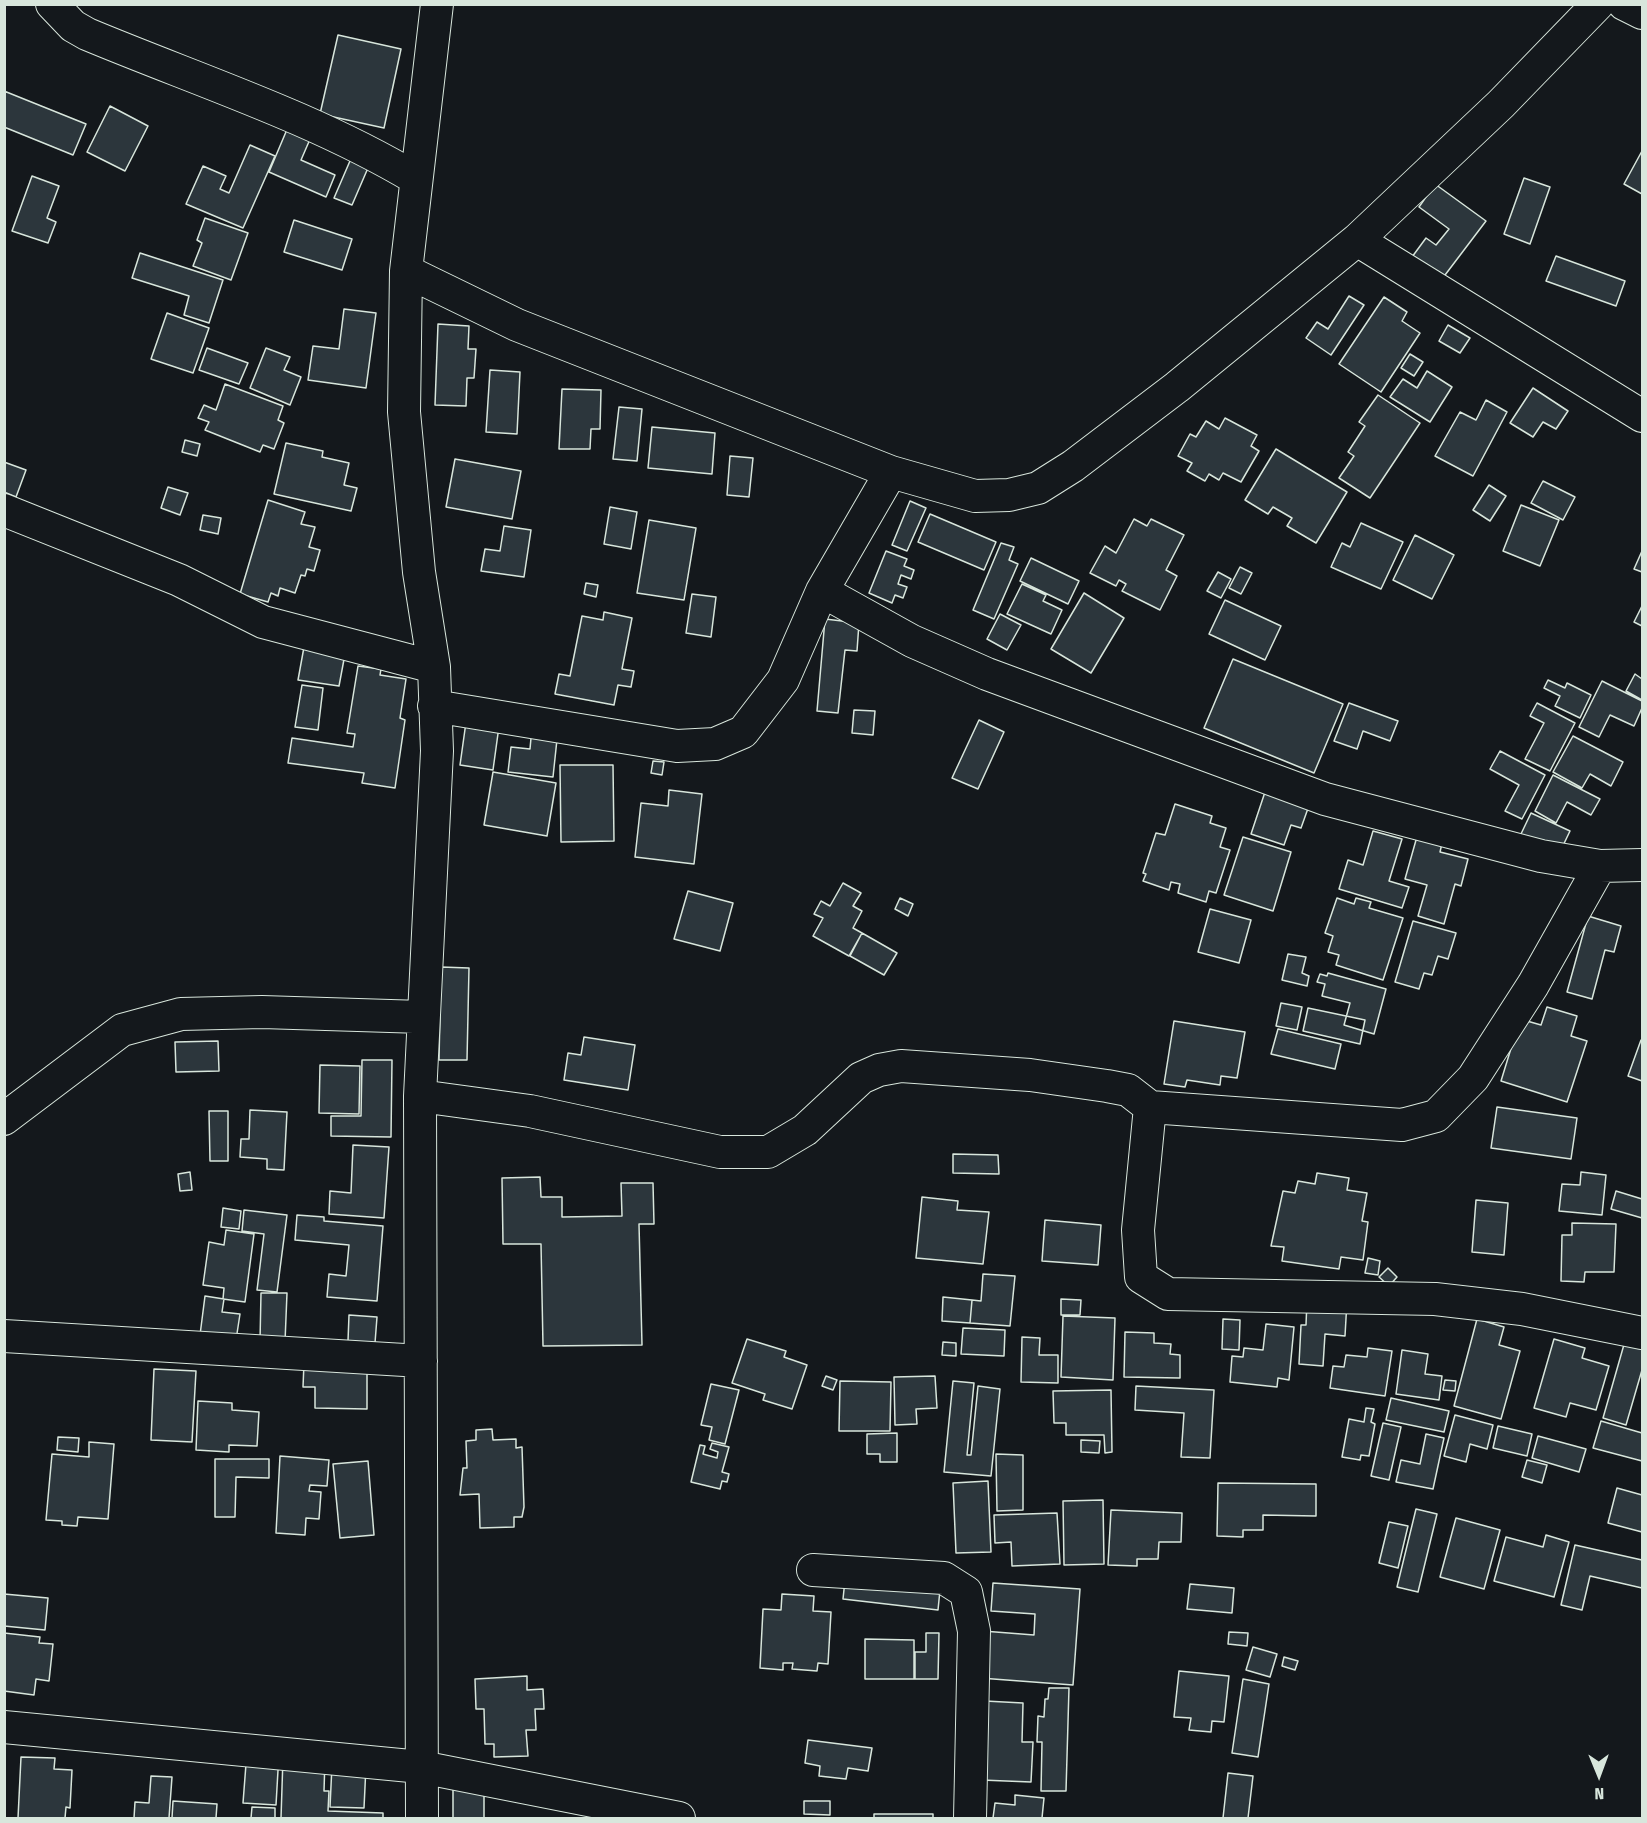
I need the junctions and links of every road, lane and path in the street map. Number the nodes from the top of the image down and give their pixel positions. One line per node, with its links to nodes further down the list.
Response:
1 (52, 4): 6 (street)
2 (437, 4): 6 (street)
3 (1598, 4): 7 (street)
4 (1624, 4): 5 (street)
5 (1642, 13)
6 (415, 178): 8 (street)
7 (1357, 240): 9 (street); 10 (street)
8 (406, 271): 10 (street); 13 (street)
9 (1642, 416)
10 (891, 472): 12 (street)
11 (4, 510): 13 (street)
12 (822, 591): 14 (street); 15 (street)
13 (434, 667): 14 (street)
14 (434, 706): 17 (street)
15 (1600, 866): 16 (street); 19 (street)
16 (1642, 866)
17 (422, 1017): 18 (street); 20 (street)
18 (420, 1096): 19 (street); 23 (street)
19 (1150, 1107): 21 (street)
20 (4, 1119)
21 (1642, 1333)
22 (4, 1336): 23 (street)
23 (421, 1361): 26 (street)
24 (813, 1570): 29 (street)
25 (4, 1727): 26 (street)
26 (421, 1767): 27 (street); 28 (street)
27 (422, 1818)
28 (679, 1818)
29 (970, 1818)

